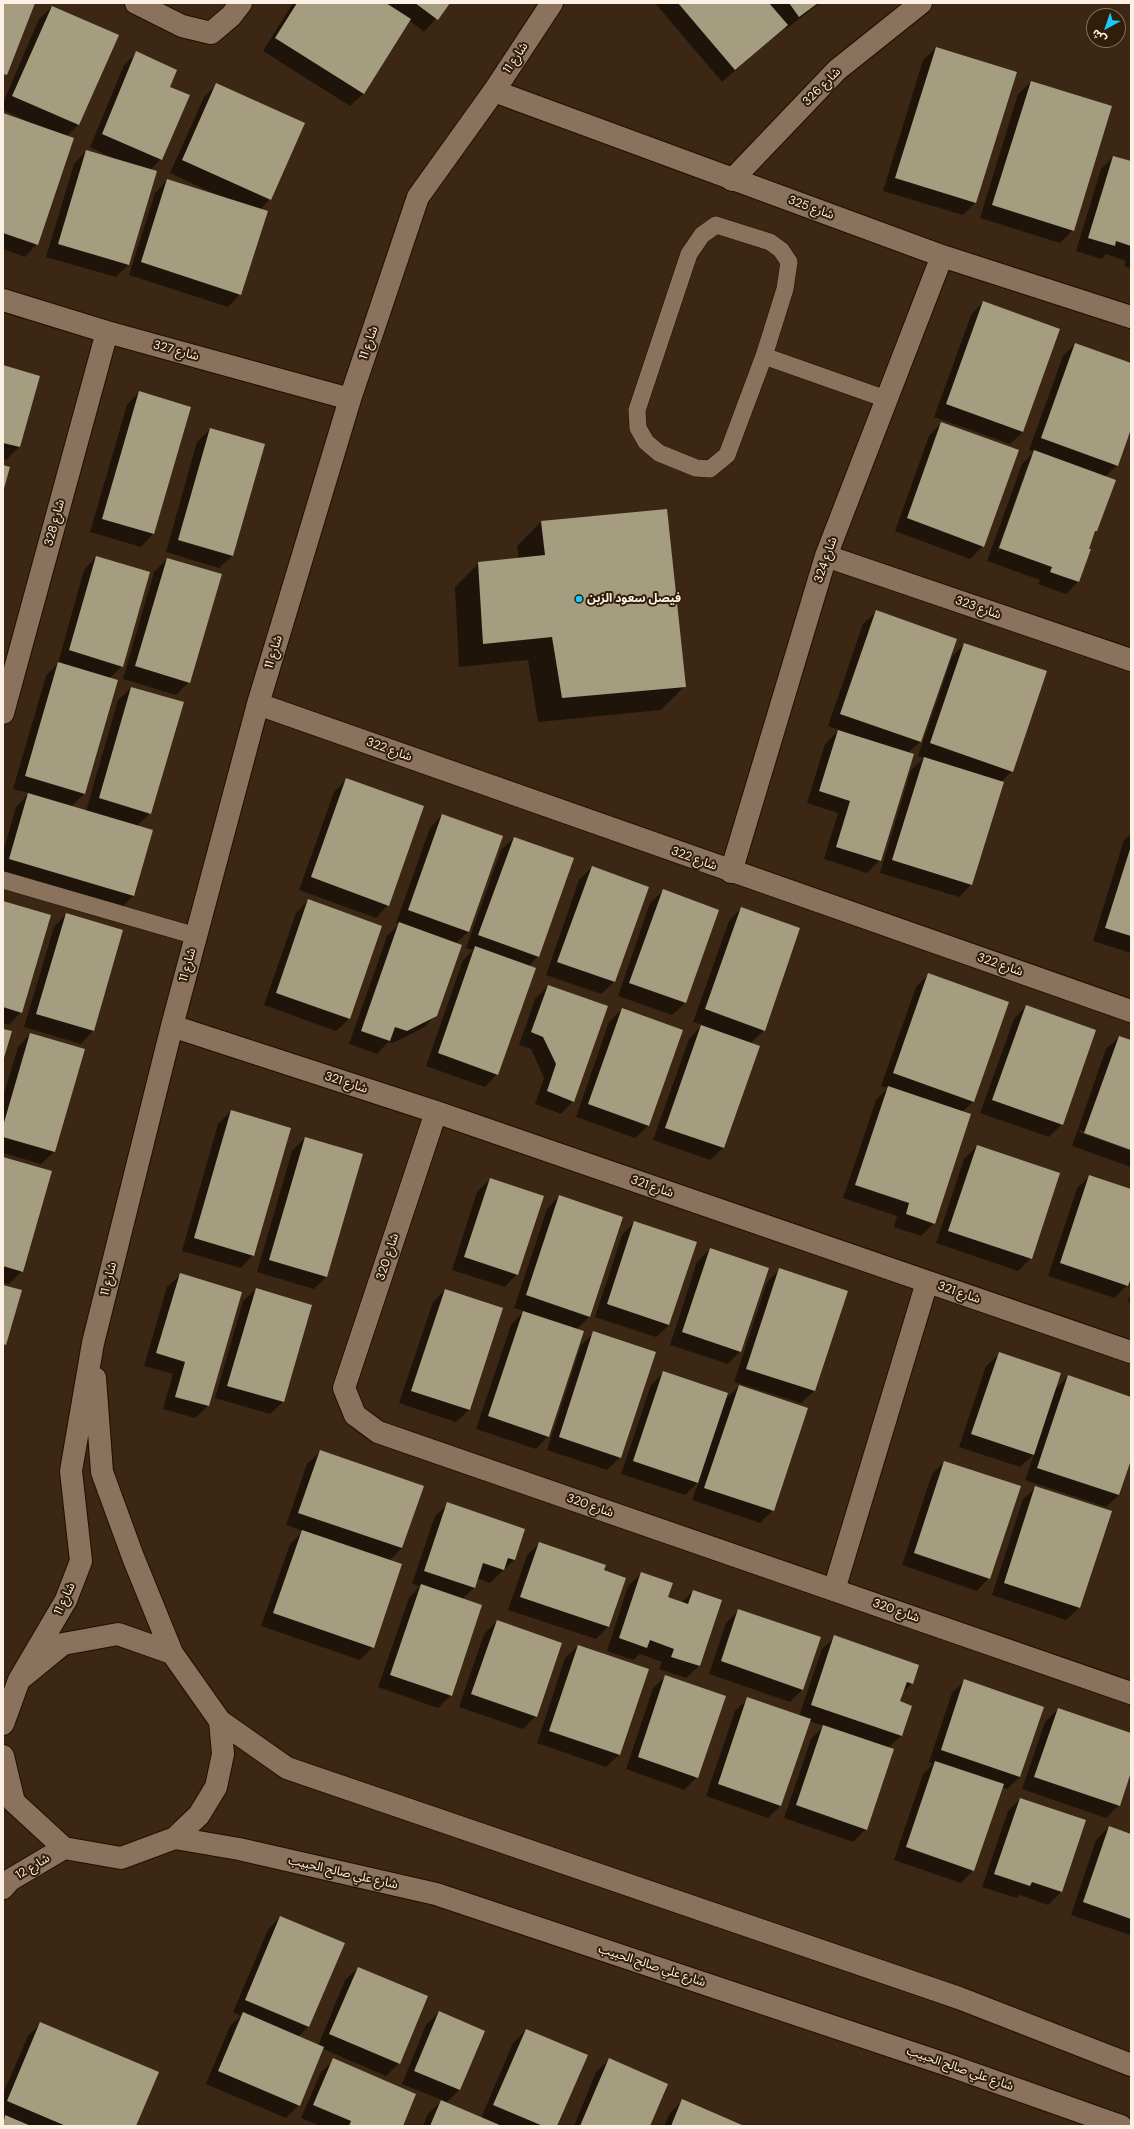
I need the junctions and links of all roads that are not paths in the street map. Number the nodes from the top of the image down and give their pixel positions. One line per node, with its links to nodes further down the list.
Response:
1 (136, 3): 2 (street)
2 (241, 3)
3 (552, 3): 5 (street, شارع 11)
4 (921, 3): 6 (street, شارع 326)
5 (494, 91): 6 (street, شارع 325); 12 (street, شارع 11)
6 (732, 180): 7 (street, شارع 325)
7 (942, 256): 9 (street, شارع 325); 13 (street, شارع 324)
8 (3, 300): 10 (street, شارع 327)
9 (1131, 317)
10 (106, 332): 12 (street, شارع 327); 17 (street, شارع 328)
11 (764, 356): 11 (lane); 13 (lane)
12 (350, 399): 16 (street, شارع 11)
13 (886, 399): 14 (street, شارع 324)
14 (826, 556): 15 (street, شارع 323); 18 (street, شارع 324)
15 (1131, 660)
16 (258, 704): 18 (street, شارع 322); 20 (street, شارع 11)
17 (3, 713)
18 (731, 872): 21 (street, شارع 322)
19 (3, 880): 20 (lane)
20 (196, 936): 22 (street, شارع 11)
21 (1131, 1011)
22 (172, 1026): 23 (street, شارع 321); 25 (street, شارع 11)
23 (436, 1112): 24 (street, شارع 321); 27 (street, شارع 320)
24 (927, 1282): 26 (street, شارع 321); 27 (street)
25 (93, 1343): 28 (street, شارع 11); 29 (street, شارع 11)
26 (1131, 1352)
27 (834, 1590): 30 (street, شارع 320)
28 (172, 1653): 29 (street); 31 (street, شارع 11)
29 (19, 1680): 32 (street, شارع 11)
30 (1131, 1693)
31 (220, 1721): 34 (street); 37 (street)
32 (3, 1724)
33 (3, 1756): 35 (street)
34 (175, 1838): 35 (street); 38 (street, شارع علي صالح الحبيب)
35 (64, 1848): 36 (street, شارع 12)
36 (3, 1888)
37 (1131, 2065)
38 (1121, 2126)

